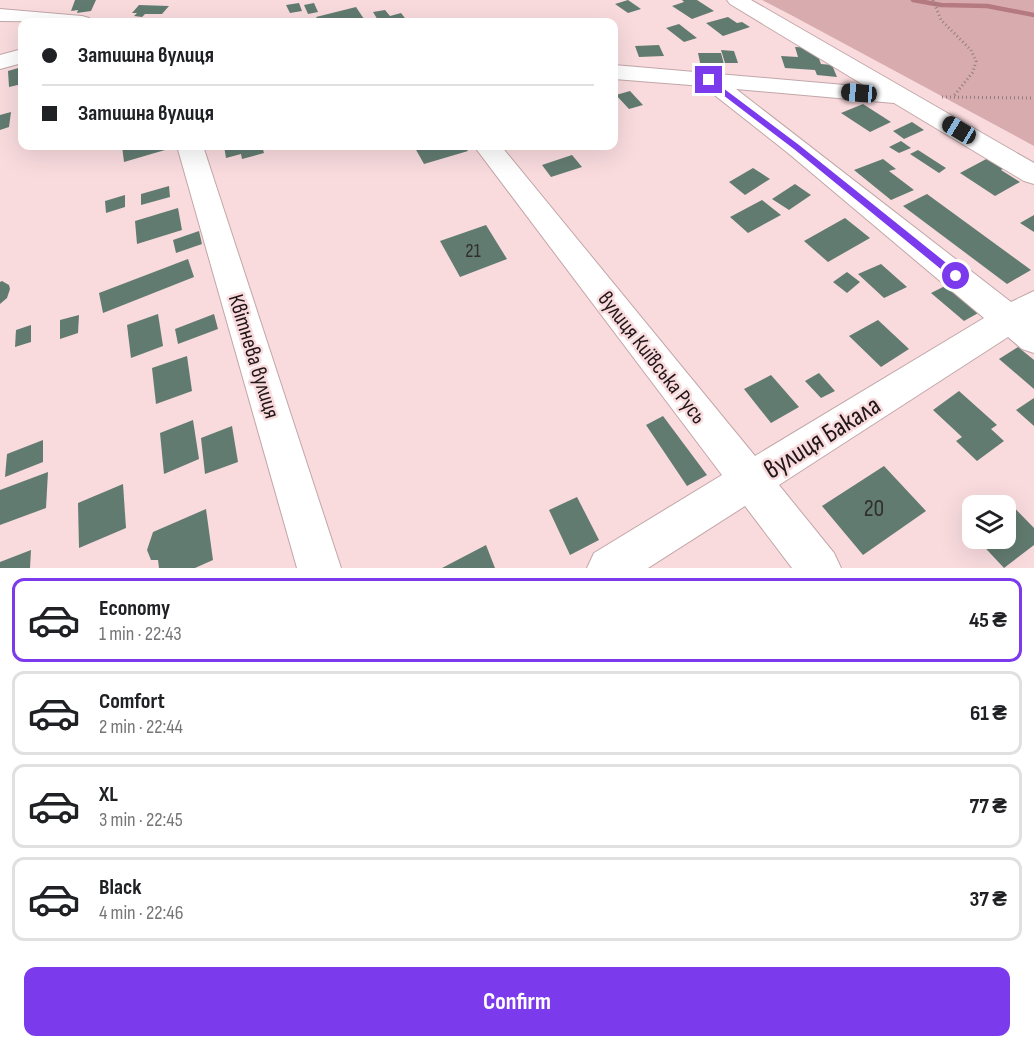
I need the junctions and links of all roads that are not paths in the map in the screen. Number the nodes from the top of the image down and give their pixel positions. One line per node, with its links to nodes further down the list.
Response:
1 (737, 0): 8 (street)
2 (0, 15): 3 (street)
3 (35, 18)
4 (18, 57): 5 (street)
5 (0, 62)
6 (618, 72): 7 (street)
7 (709, 80): 8 (street); 12 (street)
8 (902, 97): 11 (street)
9 (191, 150): 14 (street, Квітнева вулиця)
10 (490, 150): 13 (street, вулиця Київська Русь)
11 (1034, 175)
12 (1026, 321): 13 (street, вулиця Бакала)
13 (751, 482): 15 (street, вулиця Бакала); 16 (street, вулиця Київська Русь)
14 (319, 568)
15 (609, 568)
16 (819, 568)

